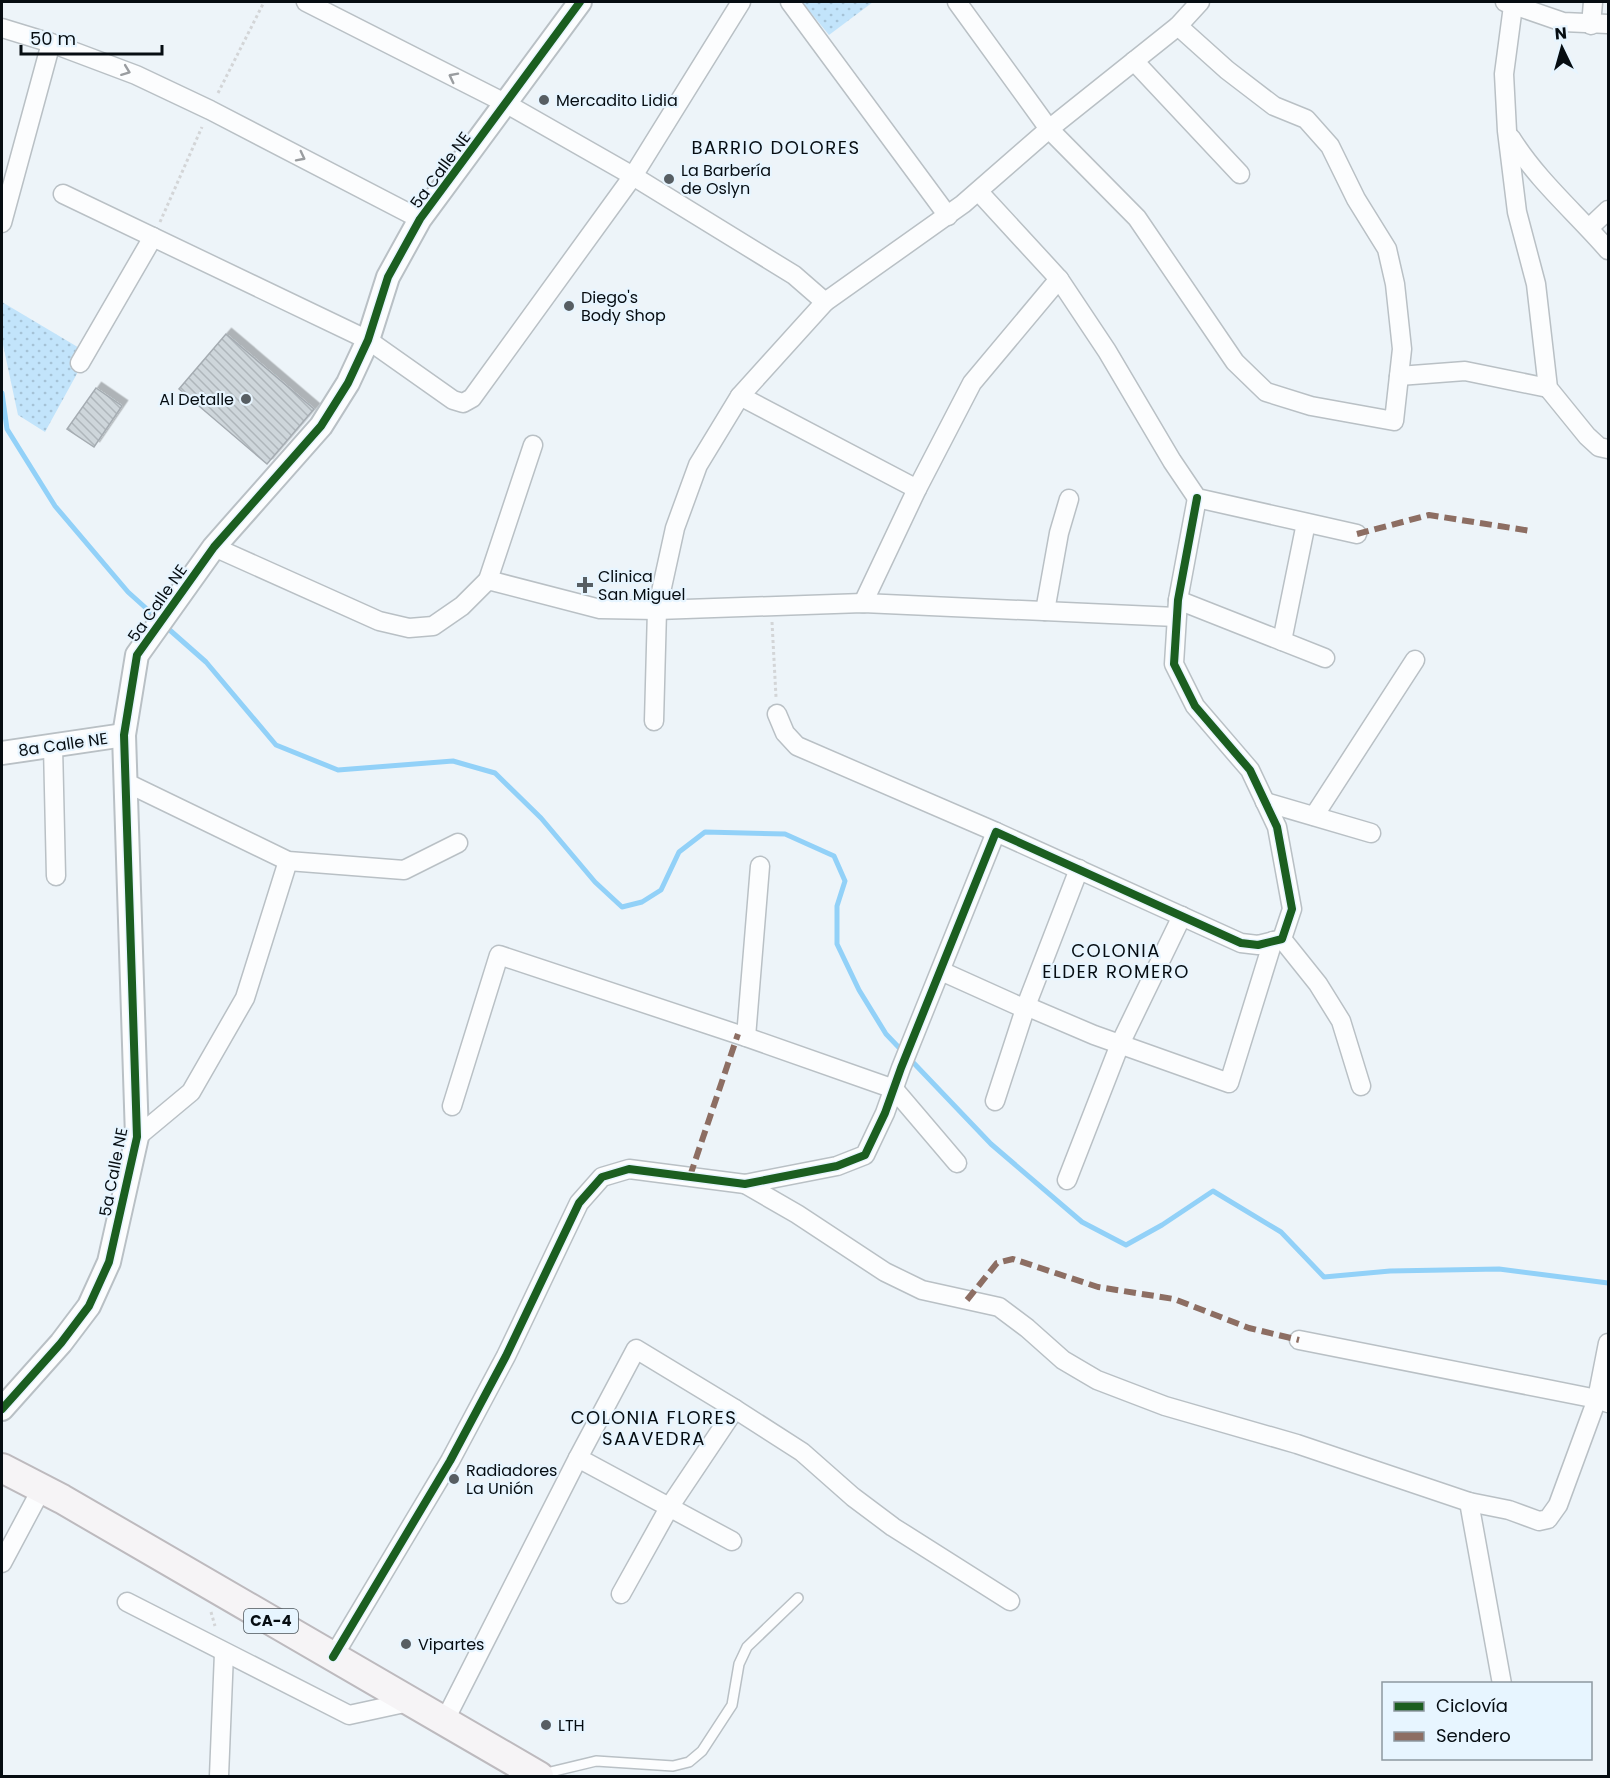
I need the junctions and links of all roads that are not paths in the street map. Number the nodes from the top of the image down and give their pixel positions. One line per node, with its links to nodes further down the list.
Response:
1 (306, 2): 14 (street, one-way to 1)
2 (580, 2): 14 (street, 5a Calle NE)
3 (741, 2): 18 (street)
4 (790, 2): 22 (street)
5 (957, 2): 15 (street)
6 (1200, 2): 10 (street)
7 (1593, 2): 9 (street)
8 (1509, 4): 9 (street); 16 (street)
9 (1600, 24)
10 (1178, 26): 13 (street); 32 (street)
11 (2, 28): 12 (street)
12 (51, 43): 23 (street, one-way to 23); 24 (street)
13 (1134, 61): 15 (street); 17 (street)
14 (505, 103): 18 (street); 23 (street, 5a Calle NE)
15 (1049, 129): 19 (street); 32 (street)
16 (1508, 131): 25 (street); 33 (street)
17 (1240, 174)
18 (633, 176): 29 (street); 30 (street)
19 (979, 192): 22 (street); 28 (street)
20 (63, 194): 26 (street)
21 (1608, 210): 25 (street)
22 (948, 216): 29 (street)
23 (420, 219): 30 (street, 5a Calle NE)
24 (2, 223)
25 (1589, 228): 27 (street)
26 (153, 237): 30 (street); 31 (street)
27 (1608, 250)
28 (1059, 279): 37 (street); 38 (street)
29 (825, 302): 34 (street)
30 (368, 340): 42 (street, 5a Calle NE)
31 (80, 363)
32 (1399, 376): 33 (street)
33 (1548, 388): 36 (street)
34 (740, 396): 37 (street); 46 (street)
35 (533, 445): 43 (street)
36 (1608, 449)
37 (917, 489): 44 (street)
38 (1197, 498): 40 (street); 45 (street)
39 (1069, 499): 47 (street)
40 (1306, 523): 41 (street); 48 (street)
41 (1357, 534)
42 (214, 547): 43 (street); 53 (street, 5a Calle NE)
43 (488, 580): 46 (street)
44 (863, 603): 46 (street); 47 (street)
45 (1177, 609): 47 (street); 48 (street); 57 (street)
46 (657, 610): 52 (street)
47 (1045, 611)
48 (1282, 641): 49 (street)
49 (1324, 657)
50 (1415, 660): 58 (street)
51 (777, 714): 59 (street)
52 (654, 721)
53 (124, 735): 54 (street, 8a Calle NE); 56 (street, 5a Calle NE)
54 (53, 746): 55 (street, 8a Calle NE); 65 (street)
55 (2, 753)
56 (127, 783): 62 (street); 76 (street, 5a Calle NE)
57 (1265, 802): 58 (street); 67 (street)
58 (1314, 816): 60 (street)
59 (996, 832): 64 (street); 68 (street)
60 (1371, 832)
61 (458, 843): 62 (street)
62 (288, 861): 76 (street)
63 (760, 866): 70 (street)
64 (1079, 869): 66 (street); 69 (street)
65 (56, 876)
66 (1182, 916): 67 (street); 71 (street)
67 (1277, 940): 71 (street); 72 (street)
68 (940, 971): 69 (street); 73 (street)
69 (1026, 1006): 71 (street); 74 (street)
70 (746, 1037): 73 (street); 75 (street)
71 (1120, 1044): 78 (street)
72 (1361, 1086)
73 (894, 1089): 77 (street); 79 (street)
74 (995, 1101)
75 (452, 1107)
76 (137, 1137): 84 (street, 5a Calle NE)
77 (957, 1163)
78 (1066, 1180)
79 (745, 1184): 88 (street); 97 (street)
80 (1299, 1340): 82 (street)
81 (1608, 1343): 82 (street)
82 (1603, 1401): 88 (street)
83 (735, 1408): 85 (street); 89 (street); 94 (street)
84 (2, 1409)
85 (578, 1458): 89 (street); 100 (street)
86 (2, 1468): 87 (main road, CA-4)
87 (42, 1488): 91 (street); 97 (main road, CA-4)
88 (1469, 1502): 98 (street)
89 (670, 1506): 90 (street); 92 (street)
90 (732, 1541)
91 (2, 1563)
92 (621, 1594)
93 (798, 1598): 102 (lane)
94 (1011, 1601)
95 (127, 1602): 96 (street)
96 (224, 1653): 99 (street); 101 (street)
97 (333, 1658): 99 (main road, CA-4)
98 (1502, 1682)
99 (410, 1702): 100 (main road, CA-4)
100 (444, 1722): 102 (main road, CA-4)
101 (219, 1776)
102 (538, 1776)

